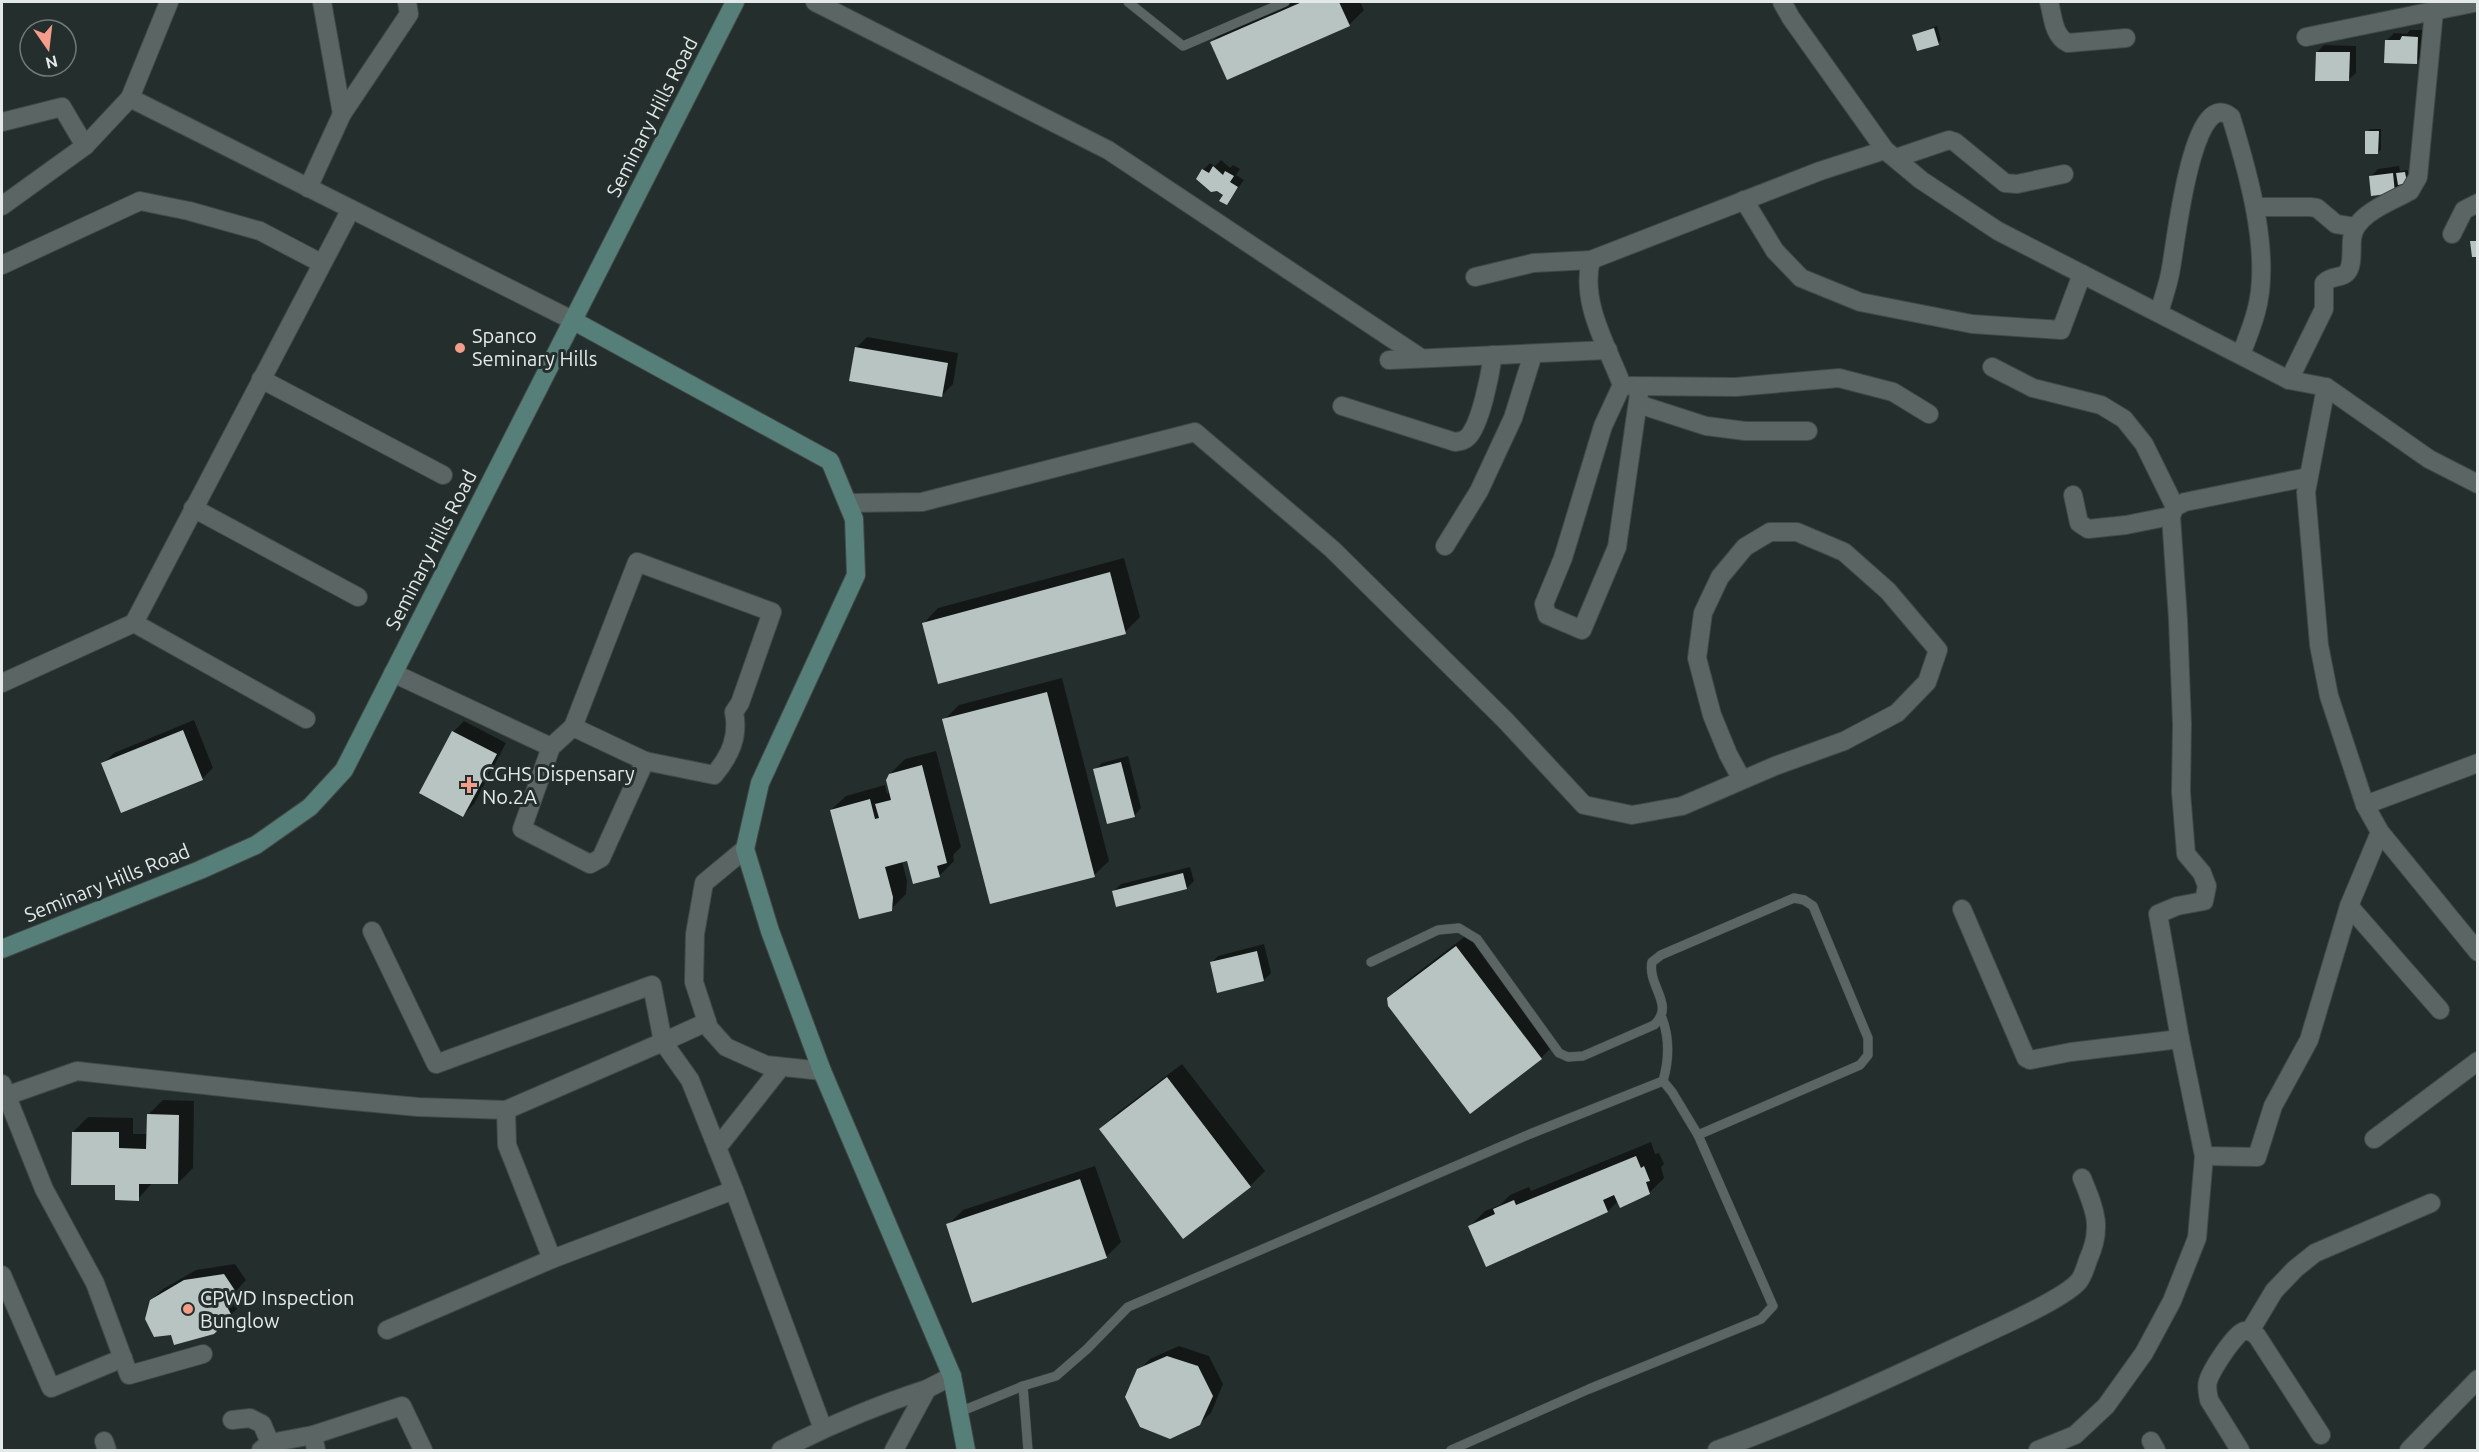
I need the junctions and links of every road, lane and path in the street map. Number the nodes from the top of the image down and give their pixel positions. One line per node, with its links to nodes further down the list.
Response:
1 (169, 2): 14 (street)
2 (322, 2): 15 (street)
3 (407, 2): 15 (street)
4 (735, 2): 34 (street, Seminary Hills Road)
5 (815, 2): 39 (street)
6 (1128, 2): 7 (lane)
7 (1286, 2)
8 (1782, 2): 18 (street)
9 (2049, 2): 13 (street)
10 (2478, 3): 11 (street)
11 (2434, 11): 12 (street); 26 (street)
12 (2306, 37)
13 (2126, 38)
14 (130, 98): 17 (street); 20 (street)
15 (342, 114): 20 (street)
16 (2, 122): 17 (street)
17 (85, 146): 23 (street)
18 (1891, 154): 19 (street); 21 (street); 31 (street)
19 (2064, 174)
20 (308, 188): 25 (street)
21 (1744, 200): 28 (street); 31 (street)
22 (2478, 203): 27 (street)
23 (2, 206)
24 (2255, 207): 26 (street); 33 (street); 38 (street)
25 (351, 209): 29 (street); 34 (street)
26 (2355, 227): 43 (street)
27 (2452, 234)
28 (1591, 260): 32 (street); 35 (street)
29 (321, 263): 30 (street); 42 (street)
30 (2, 265)
31 (2082, 274): 33 (street)
32 (1475, 278)
33 (2159, 313): 38 (street)
34 (574, 321): 53 (street); 59 (street, Seminary Hills Road)
35 (1608, 350): 36 (street); 45 (street)
36 (1533, 354): 37 (street); 56 (street)
37 (1494, 355): 39 (street); 46 (street)
38 (2241, 355): 43 (street)
39 (1421, 358): 40 (street)
40 (1389, 360)
41 (1992, 367): 55 (street)
42 (261, 379): 49 (street); 54 (street)
43 (2289, 380): 44 (street)
44 (2326, 387): 50 (street); 51 (street)
45 (1634, 392): 45 (street); 47 (street); 48 (street)
46 (1342, 406)
47 (1929, 414)
48 (1808, 431)
49 (443, 475)
50 (2308, 477): 55 (street); 67 (street)
51 (2478, 484)
52 (2073, 495): 55 (street)
53 (848, 503): 66 (street); 69 (street)
54 (193, 508): 57 (street); 58 (street)
55 (2173, 511): 79 (street)
56 (1445, 546)
57 (358, 597)
58 (134, 623): 60 (street); 61 (street)
59 (393, 673): 63 (street); 73 (street, Seminary Hills Road)
60 (2, 683)
61 (306, 719)
62 (573, 728): 63 (street); 64 (street); 64 (street)
63 (551, 747): 64 (street)
64 (645, 761)
65 (2478, 763): 67 (street)
66 (1742, 780): 66 (street)
67 (2365, 806): 68 (street)
68 (2380, 832): 70 (street); 74 (street)
69 (746, 849): 78 (street); 83 (street)
70 (2349, 906): 76 (street); 90 (street)
71 (1962, 909): 79 (street)
72 (372, 931): 80 (street)
73 (2, 949)
74 (2478, 952)
75 (1371, 962): 77 (lane)
76 (2440, 1010)
77 (1662, 1018): 84 (lane); 87 (lane)
78 (707, 1022): 80 (street); 82 (street)
79 (2180, 1039): 90 (street)
80 (663, 1042): 86 (street); 89 (street)
81 (2478, 1061): 88 (street)
82 (781, 1066): 83 (street); 89 (street)
83 (822, 1071): 100 (street)
84 (1663, 1081): 87 (lane); 102 (lane)
85 (4, 1090): 86 (street); 99 (street)
86 (506, 1110): 94 (street)
87 (1698, 1135): 115 (lane)
88 (2374, 1139)
89 (717, 1148): 92 (street)
90 (2204, 1156): 117 (street)
91 (2082, 1178): 116 (street)
92 (734, 1190): 94 (street); 106 (street)
93 (2431, 1203): 97 (street)
94 (552, 1258): 96 (street)
95 (2, 1275): 99 (street)
96 (387, 1330)
97 (2250, 1331): 107 (street); 118 (street)
98 (202, 1354): 99 (street)
99 (123, 1358)
100 (952, 1376): 103 (street); 104 (street)
101 (2478, 1380): 119 (street)
102 (1023, 1386): 104 (lane); 114 (lane)
103 (927, 1389): 106 (street); 112 (street)
104 (957, 1413): 113 (street)
105 (232, 1420): 109 (street)
106 (823, 1429): 111 (street)
107 (2321, 1434)
108 (314, 1443): 109 (street); 110 (street)
109 (266, 1447)
110 (423, 1450)
111 (781, 1450)
112 (894, 1450)
113 (966, 1450)
114 (1028, 1450)
115 (1451, 1450)
116 (1717, 1450)
117 (2038, 1450)
118 (2240, 1450)
119 (2409, 1450)

